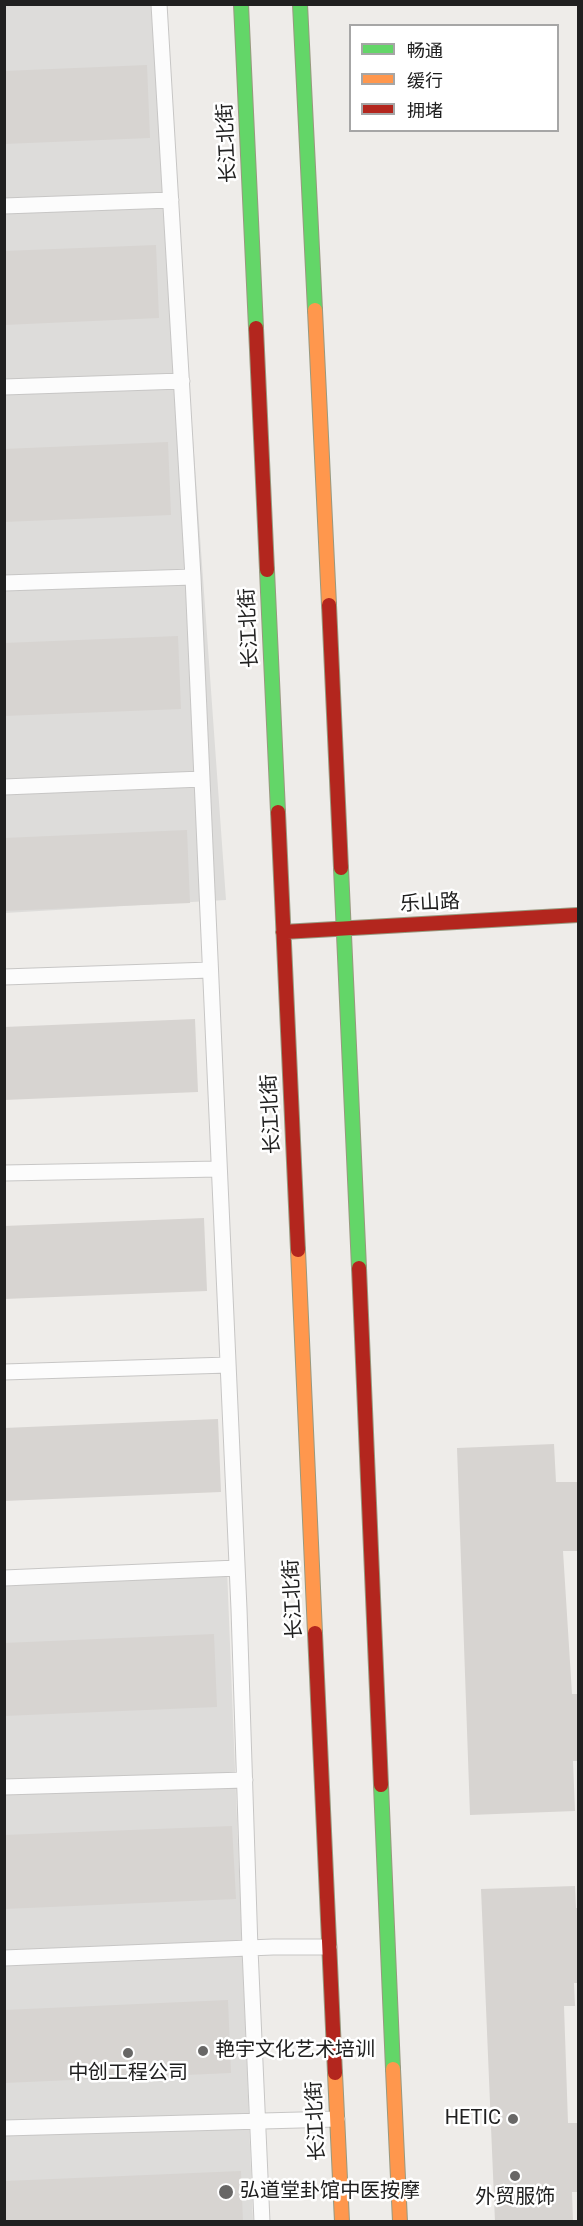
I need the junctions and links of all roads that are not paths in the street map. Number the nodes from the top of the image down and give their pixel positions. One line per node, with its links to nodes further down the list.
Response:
1 (159, 4): 4 (lane)
2 (241, 4): 14 (main road, 长江北街)
3 (300, 4): 13 (main road)
4 (171, 200): 5 (lane); 6 (lane)
5 (4, 206)
6 (182, 381): 7 (lane); 8 (lane)
7 (4, 387)
8 (193, 577): 9 (lane); 10 (lane)
9 (4, 583)
10 (202, 779): 11 (lane); 15 (lane)
11 (4, 787)
12 (579, 915): 13 (main road, 乐山路)
13 (344, 929): 14 (main road, 乐山路); 33 (main road)
14 (283, 932): 25 (main road, 长江北街)
15 (210, 970): 16 (lane); 17 (lane)
16 (4, 977)
17 (219, 1169): 18 (lane); 19 (lane)
18 (4, 1173)
19 (228, 1365): 20 (lane); 21 (lane)
20 (4, 1372)
21 (237, 1568): 22 (lane); 23 (lane)
22 (4, 1578)
23 (245, 1780): 24 (lane); 26 (lane)
24 (4, 1787)
25 (329, 1947): 26 (lane); 28 (main road, 长江北街)
26 (250, 1949): 27 (lane); 29 (lane)
27 (4, 1958)
28 (337, 2119): 29 (lane); 32 (main road, 长江北街)
29 (258, 2121): 30 (lane); 31 (lane)
30 (4, 2128)
31 (262, 2222)
32 (342, 2222)
33 (400, 2222)

